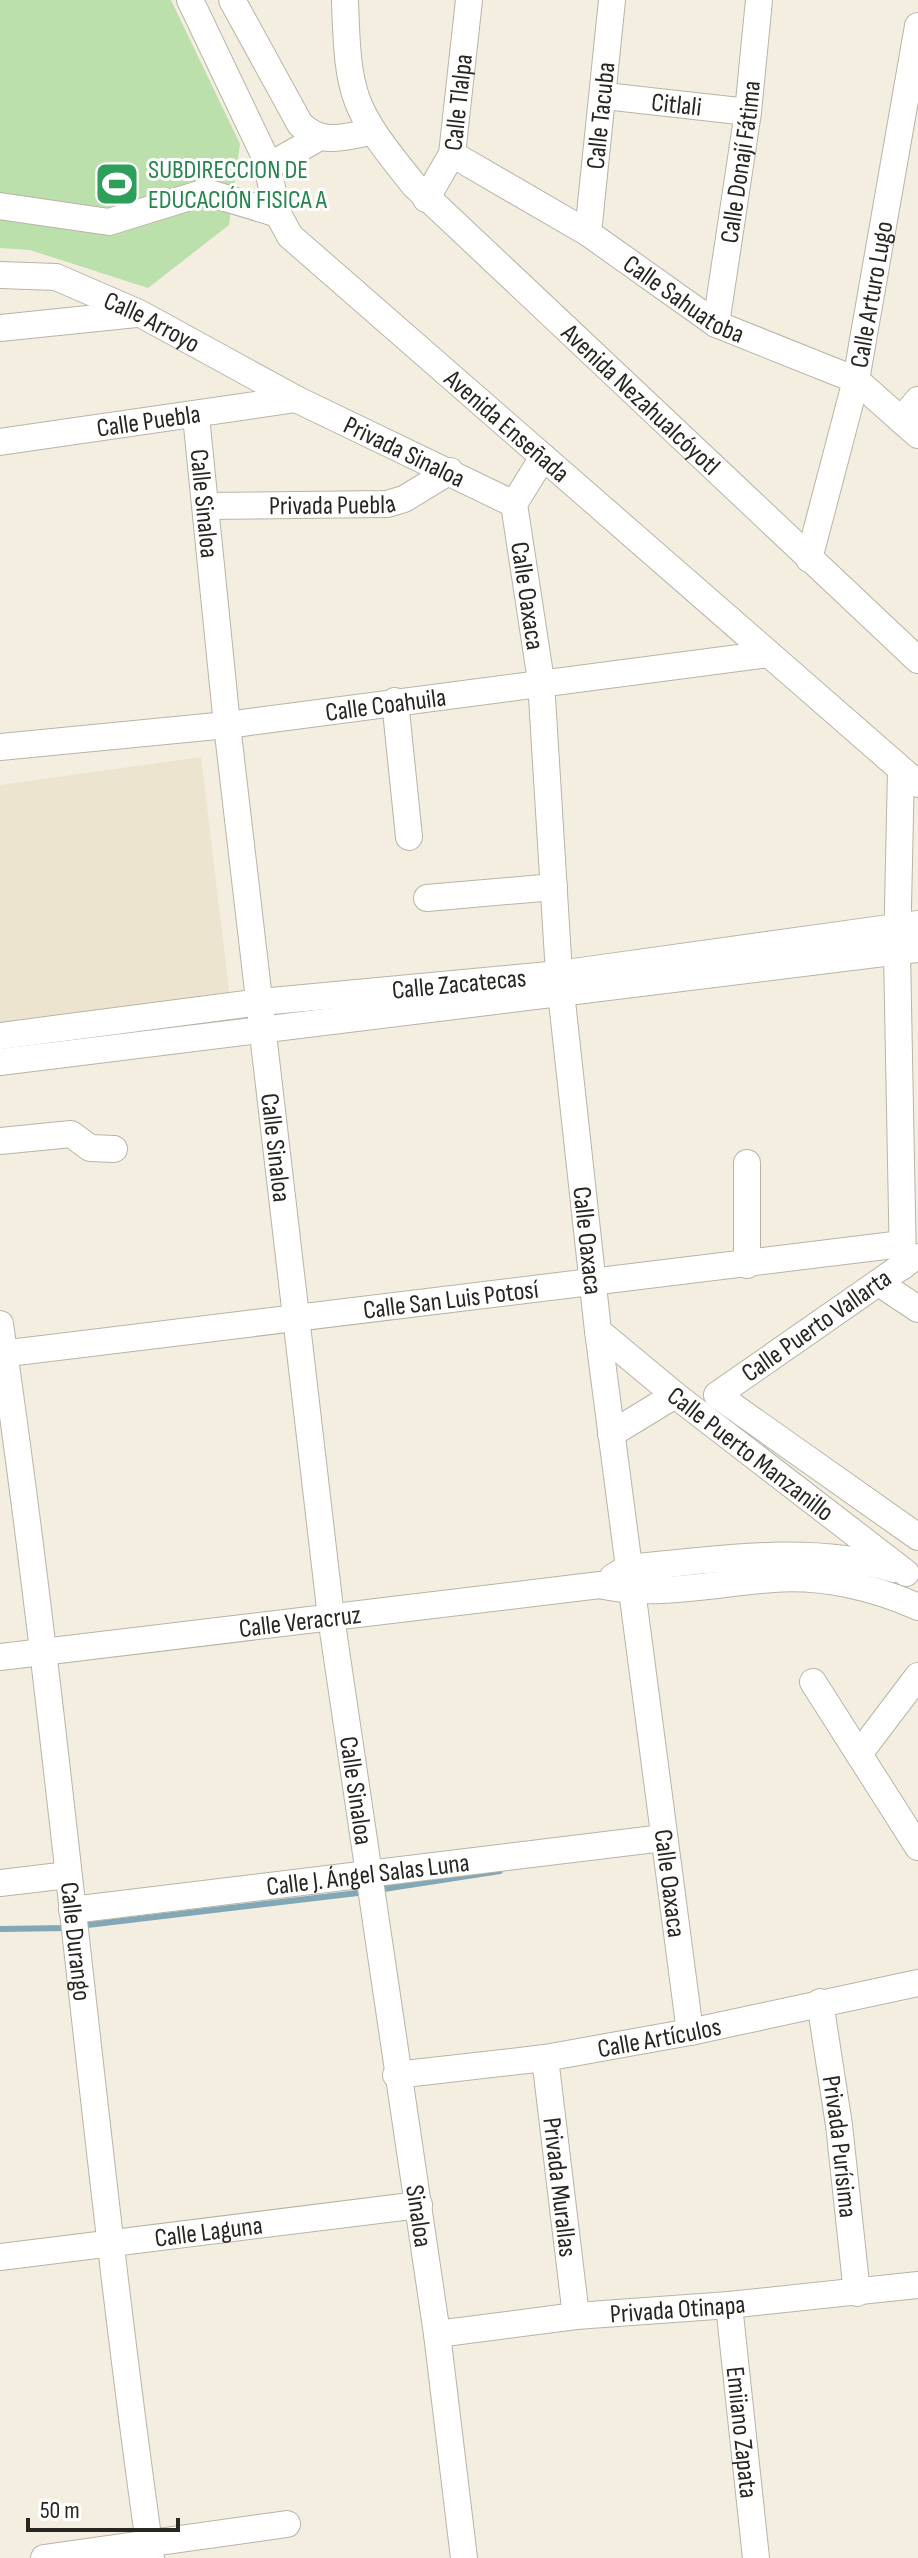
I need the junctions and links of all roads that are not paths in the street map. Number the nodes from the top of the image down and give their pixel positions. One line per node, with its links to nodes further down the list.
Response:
1 (190, 0): 13 (street, Avenida Enseñada)
2 (232, 0): 11 (street)
3 (345, 0): 10 (street, Avenida Nezahualcóyotl)
4 (469, 0): 12 (street, Calle Tlalpa)
5 (612, 0): 8 (street, Calle Tacuba)
6 (759, 0): 9 (street, Calle Donají Fátima)
7 (918, 26): 22 (street, Calle Arturo Lugo)
8 (605, 96): 9 (street, Citlali); 17 (street, Calle Tacuba)
9 (748, 112): 20 (street, Calle Donají Fátima)
10 (371, 132): 11 (street); 14 (street, Avenida Nezahualcóyotl)
11 (318, 138): 13 (street)
12 (452, 154): 14 (street, Calle Tlalpa); 17 (street, Calle Sahuatoba)
13 (269, 166): 16 (street, Avenida Enseñada)
14 (426, 199): 32 (street, Avenida Nezahualcóyotl)
15 (0, 206): 16 (street)
16 (278, 214): 28 (street, Avenida Enseñada)
17 (588, 233): 20 (street, Calle Sahuatoba)
18 (0, 275): 19 (street, Calle Arroyo)
19 (139, 313): 21 (street); 23 (street, Calle Arroyo)
20 (716, 324): 22 (street, Calle Sahuatoba)
21 (0, 328)
22 (856, 380): 26 (street, Calle Sahuatoba); 32 (street, Calle Arturo Lugo)
23 (296, 399): 25 (street, Calle Puebla); 29 (street, Privada Sinaloa)
24 (918, 400): 26 (street)
25 (196, 416): 27 (street, Calle Puebla); 31 (street, Calle Sinaloa)
26 (909, 427)
27 (0, 442)
28 (543, 457): 30 (street); 33 (street, Avenida Enseñada)
29 (450, 471): 30 (street, Privada Sinaloa); 31 (street, Privada Puebla)
30 (514, 504): 35 (street, Calle Oaxaca)
31 (206, 506): 37 (street, Calle Sinaloa)
32 (809, 559): 34 (street, Avenida Nezahualcóyotl)
33 (768, 654): 35 (street, Calle Coahuila); 39 (street, Avenida Enseñada)
34 (918, 660)
35 (541, 681): 36 (street, Calle Coahuila); 41 (street, Calle Oaxaca)
36 (395, 701): 37 (street, Calle Coahuila); 40 (street)
37 (227, 725): 38 (street, Calle Coahuila); 45 (street, Calle Sinaloa)
38 (0, 747)
39 (910, 777): 43 (street)
40 (409, 837)
41 (554, 887): 42 (street); 44 (street, Calle Oaxaca)
42 (427, 898)
43 (908, 938): 44 (street, Calle Zacatecas); 51 (street)
44 (561, 985): 45 (street, Calle Zacatecas); 53 (street, Calle Oaxaca)
45 (262, 1015): 46 (street, Calle Zacatecas); 47 (street, Calle Zacatecas); 56 (street, Calle Sinaloa)
46 (0, 1036)
47 (0, 1062)
48 (0, 1141): 49 (street)
49 (114, 1149)
50 (747, 1163): 52 (street)
51 (907, 1255): 52 (street, Calle San Luis Potosí); 54 (street, Calle Puerto Vallarta)
52 (747, 1265): 53 (street, Calle San Luis Potosí)
53 (594, 1279): 56 (street, Calle San Luis Potosí); 58 (street, Calle Oaxaca)
54 (879, 1283): 55 (street); 62 (street, Calle Puerto Vallarta)
55 (918, 1309)
56 (293, 1318): 59 (street, Calle San Luis Potosí); 67 (street, Calle Sinaloa)
57 (0, 1324): 59 (street, Calle Durango)
58 (598, 1331): 60 (street, Calle Puerto Manzanillo); 61 (street, Calle Oaxaca)
59 (2, 1353): 68 (street, Calle Durango)
60 (675, 1395): 61 (street); 64 (street, Calle Puerto Manzanillo)
61 (611, 1434): 65 (street, Calle Oaxaca)
62 (918, 1537)
63 (840, 1570): 64 (street); 65 (street, Calle Veracruz); 66 (street)
64 (912, 1576)
65 (629, 1580): 67 (street, Calle Veracruz); 73 (street, Calle Oaxaca)
66 (918, 1607)
67 (331, 1617): 68 (street, Calle Veracruz); 76 (street, Calle Sinaloa)
68 (43, 1652): 69 (street, Calle Veracruz); 75 (street, Calle Durango)
69 (0, 1657)
70 (918, 1676): 72 (street)
71 (813, 1682): 72 (street)
72 (859, 1754): 74 (street)
73 (663, 1838): 76 (street, Calle J. Ángel Salas Luna); 81 (street, Calle Oaxaca)
74 (918, 1847)
75 (68, 1875): 77 (street); 78 (street, Calle Durango)
76 (368, 1876): 78 (street, Calle J. Ángel Salas Luna); 83 (street, Sinaloa)
77 (0, 1883)
78 (72, 1910): 85 (street, Calle Durango)
79 (918, 1983): 80 (street, Calle Artículos)
80 (820, 2002): 81 (street, Calle Artículos); 88 (street, Privada Purísima)
81 (690, 2032): 82 (street, Calle Artículos)
82 (545, 2058): 83 (street, Calle Artículos); 90 (street, Privada Murallas)
83 (396, 2075): 84 (street, Sinaloa)
84 (419, 2205): 85 (street, Calle Laguna); 91 (street, Sinaloa)
85 (110, 2241): 86 (street, Calle Laguna); 93 (street, Calle Durango)
86 (0, 2257)
87 (918, 2285): 88 (street, Privada Otinapa)
88 (857, 2293): 89 (street, Privada Otinapa)
89 (729, 2305): 90 (street, Privada Otinapa); 96 (street, Emiiano Zapata)
90 (576, 2316): 91 (street, Privada Otinapa)
91 (437, 2334): 95 (street, Sinaloa)
92 (287, 2524): 93 (street)
93 (150, 2552): 94 (street)
94 (44, 2558)
95 (464, 2558)
96 (756, 2558)

